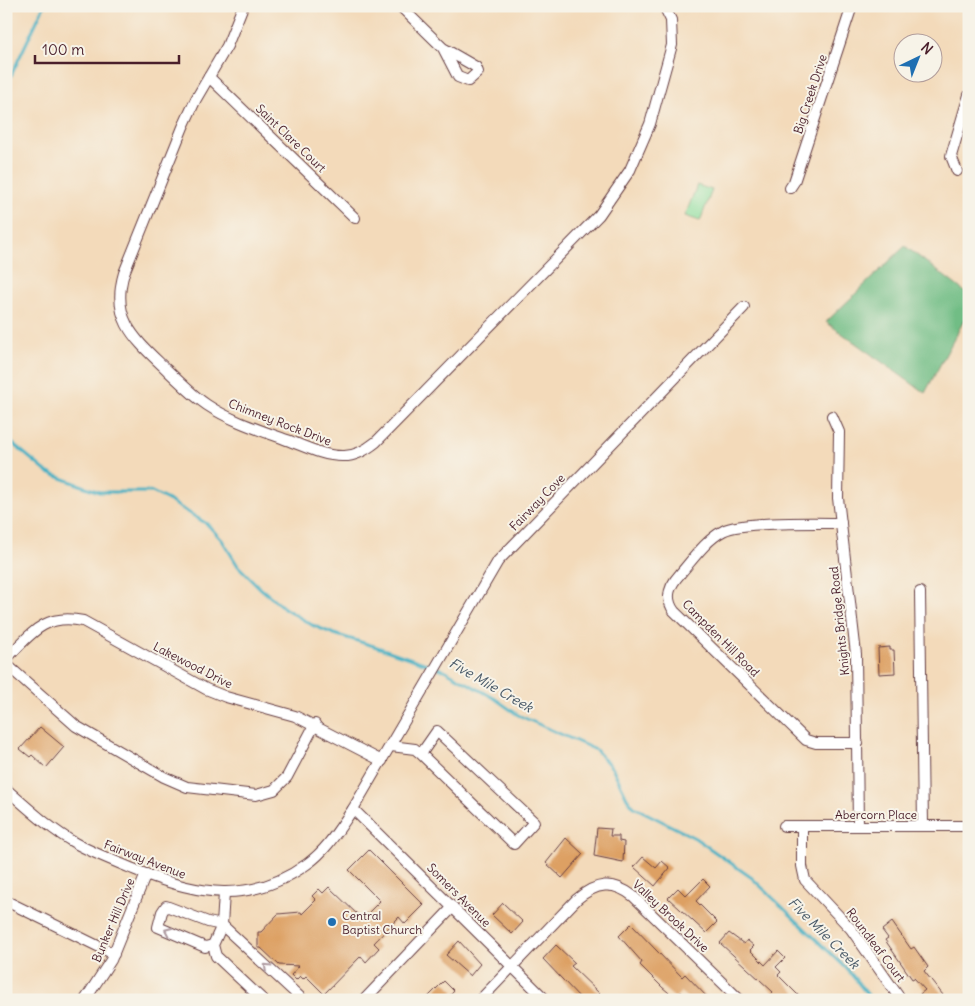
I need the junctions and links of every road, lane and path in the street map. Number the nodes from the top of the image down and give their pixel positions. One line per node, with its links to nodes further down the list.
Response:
1 (243, 6): 6 (street, Chimney Rock Drive)
2 (400, 6): 5 (street)
3 (664, 6): 6 (street, Chimney Rock Drive)
4 (852, 6): 9 (street, Big Creek Drive)
5 (443, 48)
6 (209, 77): 10 (street, Saint Clare Court)
7 (969, 95): 8 (street)
8 (956, 171)
9 (790, 188)
10 (355, 218)
11 (744, 307): 19 (street, Fairway Cove)
12 (832, 416): 13 (street, Knights Bridge Road)
13 (841, 522): 18 (street, Knights Bridge Road); 18 (street, Campden Hill Road)
14 (920, 592): 26 (street)
15 (6, 659): 17 (street, Lakewood Drive)
16 (6, 664): 17 (street)
17 (315, 724): 21 (street, Lakewood Drive)
18 (858, 743): 25 (street, Knights Bridge Road)
19 (391, 746): 20 (street); 21 (street)
20 (421, 754): 20 (street)
21 (382, 761): 23 (street)
22 (6, 789): 29 (street, Fairway Avenue)
23 (353, 809): 30 (street, Fairway Avenue); 32 (street, Somers Avenue)
24 (784, 826): 28 (street, Abercorn Place)
25 (858, 826): 26 (street, Abercorn Place); 28 (street, Abercorn Place)
26 (923, 826): 27 (street, Abercorn Place)
27 (969, 826)
28 (802, 827): 44 (street, Roundleaf Court)
29 (146, 874): 30 (street, Fairway Avenue); 35 (street, Bunker Hill Drive)
30 (224, 893): 33 (street)
31 (6, 900): 35 (street)
32 (453, 907): 36 (street, Somers Avenue); 40 (street)
33 (222, 925): 34 (street); 34 (street, one-way to 33); 39 (street, one-way to 33)
34 (213, 945): 38 (street)
35 (114, 954): 37 (street, Bunker Hill Drive)
36 (513, 966): 41 (street, Valley Brook Drive); 42 (street, Somers Avenue); 43 (street, Valley Brook Drive)
37 (85, 1000)
38 (263, 1000)
39 (304, 1000)
40 (364, 1000)
41 (480, 1000)
42 (546, 1000)
43 (740, 1000)
44 (901, 1000)

